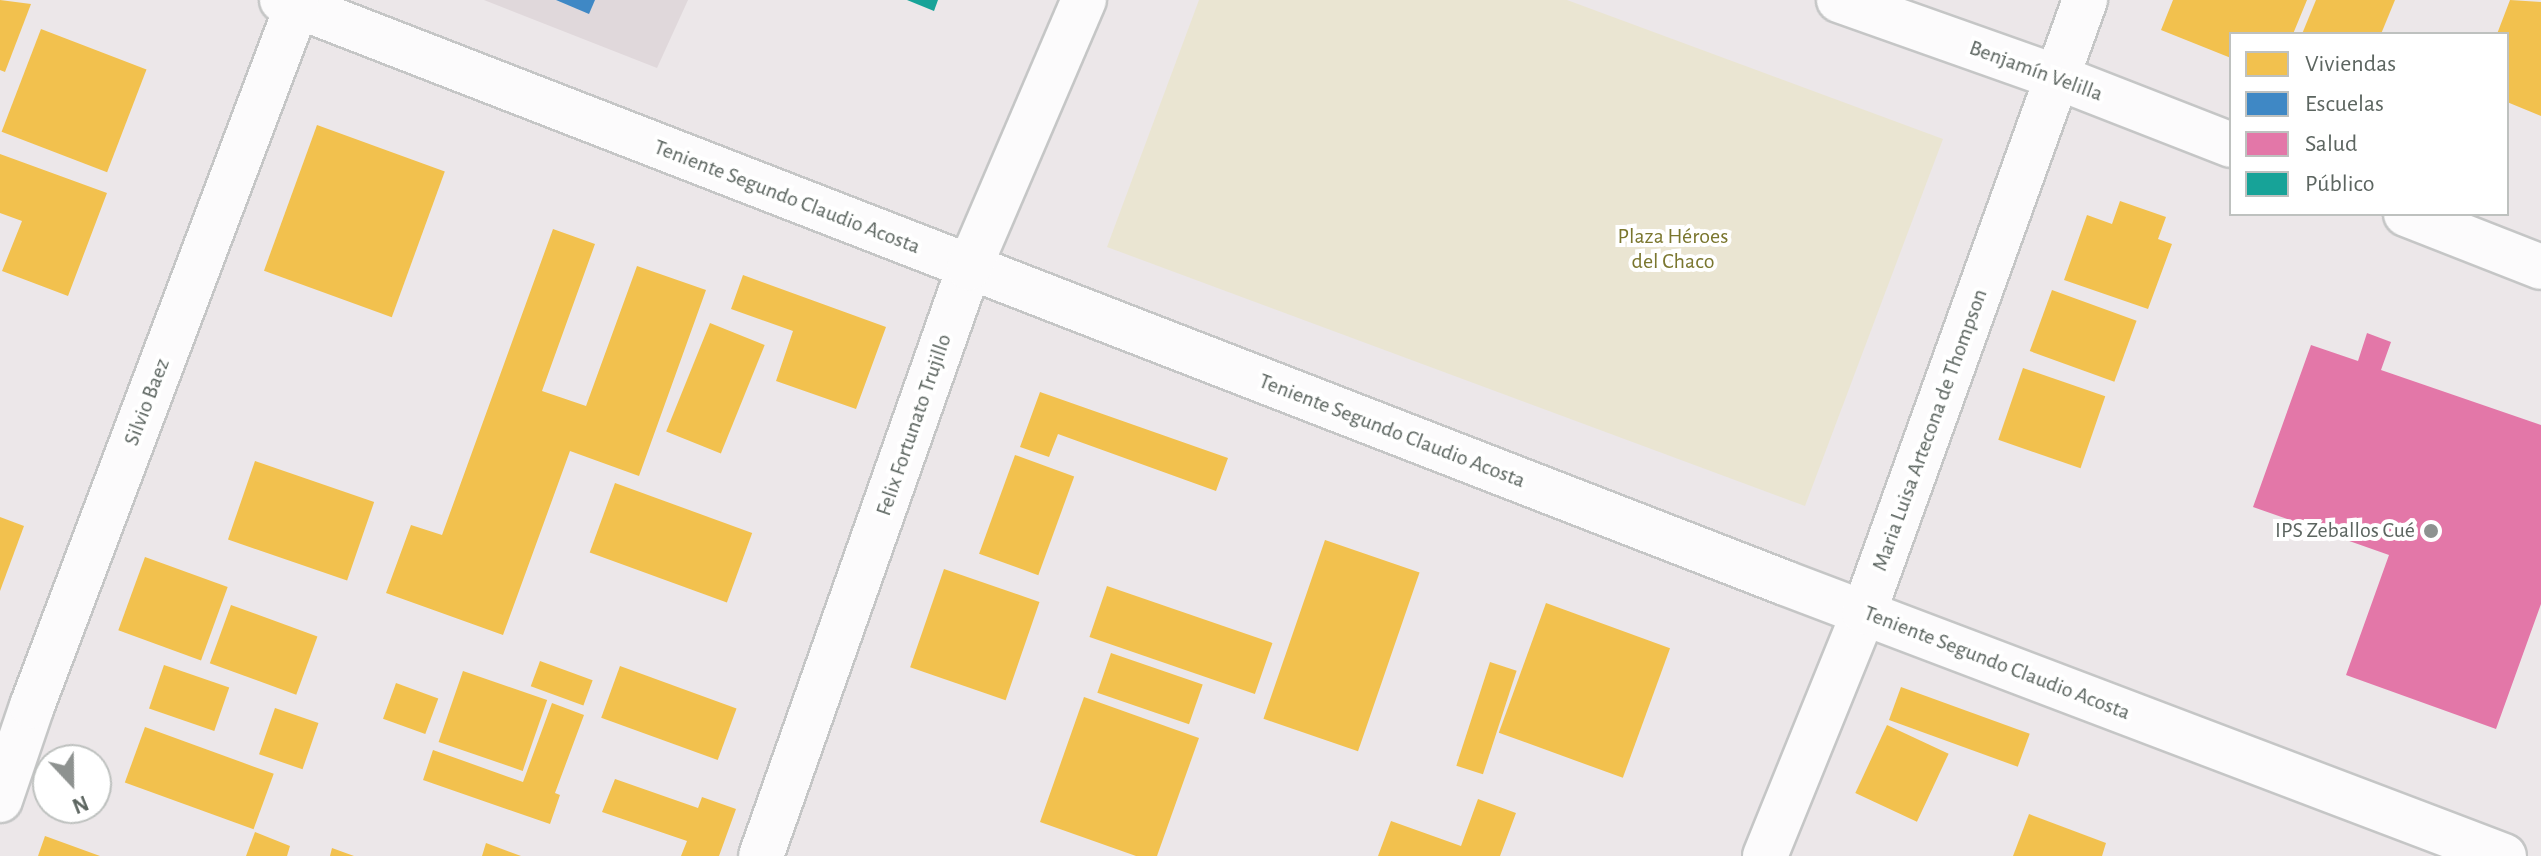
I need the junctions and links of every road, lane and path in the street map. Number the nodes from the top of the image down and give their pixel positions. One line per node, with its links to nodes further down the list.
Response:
1 (1084, 0): 9 (street, Felix Fortunato Trujillo)
2 (1839, 0): 5 (street, Benjamín Velilla)
3 (2085, 0): 5 (street, Maria Luisa Artecona de Thompson)
4 (290, 3): 9 (street, Teniente Segundo Claudio Acosta); 11 (street, Silvio Baez)
5 (2057, 77): 6 (street, Benjamín Velilla); 10 (street, Maria Luisa Artecona de Thompson)
6 (2229, 144)
7 (2411, 216): 8 (street)
8 (2541, 267)
9 (969, 268): 10 (street, Teniente Segundo Claudio Acosta); 13 (street, Felix Fortunato Trujillo)
10 (1864, 612): 14 (street, Maria Luisa Artecona de Thompson); 15 (street, Teniente Segundo Claudio Acosta)
11 (16, 700): 12 (street, Silvio Baez)
12 (0, 800)
13 (761, 856)
14 (1765, 856)
15 (2504, 856)

